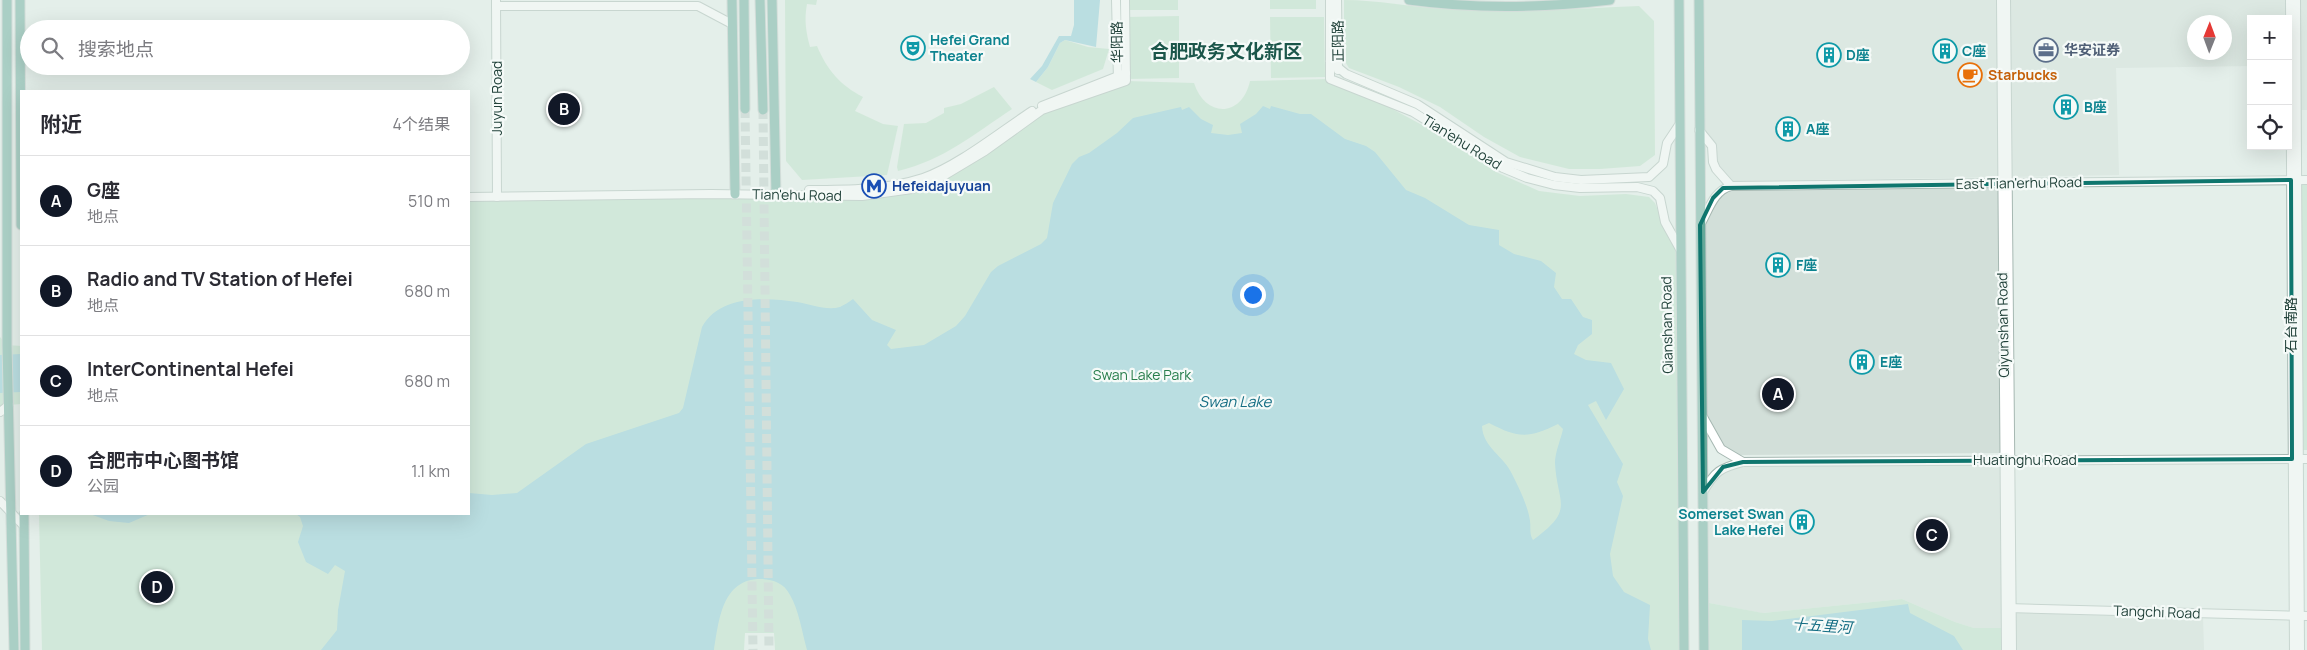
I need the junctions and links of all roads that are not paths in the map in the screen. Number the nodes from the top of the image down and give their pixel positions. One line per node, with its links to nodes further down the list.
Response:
1 (7, 0): 46 (main road)
2 (20, 0): 22 (main road)
3 (705, 0): 21 (street)
4 (732, 0): 23 (main road)
5 (744, 0): 31 (main road)
6 (760, 0): 32 (main road)
7 (772, 0): 40 (main road)
8 (1116, 0): 28 (street, 华阳路)
9 (1125, 0): 26 (street, 华阳路)
10 (1330, 0): 24 (street, 正阳路)
11 (1337, 0): 25 (street, 正阳路)
12 (1409, 0): 13 (main road)
13 (1610, 0)
14 (1679, 0): 33 (main road, Qianshan Road)
15 (1699, 0): 34 (main road)
16 (2001, 0): 37 (street, Qiyunshan Road)
17 (2006, 0): 37 (street)
18 (2290, 0): 35 (street, 石台南路)
19 (2296, 0): 35 (street, 石台南路)
20 (496, 3): 21 (street); 42 (street, Juyun Road)
21 (698, 6): 23 (street)
22 (20, 20)
23 (732, 24): 39 (main road)
24 (1330, 61): 25 (street, Tian'ehu Road); 29 (street, 正阳路)
25 (1338, 69): 29 (street, 正阳路); 33 (street, Tian'ehu Road)
26 (1126, 72): 28 (street, Tian'ehu Road)
27 (21, 75): 30 (main road)
28 (1121, 80): 40 (street, Tian'ehu Road)
29 (1334, 80): 45 (street, Tian'ehu Road)
30 (21, 90)
31 (745, 109)
32 (762, 110)
33 (1678, 125): 45 (main road, Qianshan Road)
34 (1699, 130): 38 (street); 44 (main road)
35 (2294, 180): 36 (street, East Tian'erhu Road); 37 (street, East Tian'erhu Road); 49 (street, 石台南路)
36 (2307, 180)
37 (2005, 183): 38 (street, East Tian'erhu Road); 50 (street, Qiyunshan Road)
38 (1731, 186): 44 (street)
39 (735, 192): 40 (street, Tian'ehu Road); 42 (street, Tian'ehu Road)
40 (776, 192)
41 (470, 193): 42 (street, Tian'ehu Road)
42 (497, 195): 43 (street, Tian'ehu Road)
43 (470, 197)
44 (1700, 225): 48 (main road)
45 (1680, 249): 61 (main road, Qianshan Road)
46 (9, 406): 47 (street); 55 (main road)
47 (0, 412)
48 (1702, 414): 51 (street); 52 (main road)
49 (2299, 459): 50 (street, Huatinghu Road); 58 (street, 石台南路)
50 (2007, 460): 51 (street, Huatinghu Road); 57 (street, Qiyunshan Road)
51 (1743, 462): 52 (street, Huatinghu Road)
52 (1703, 492): 62 (main road)
53 (0, 501): 55 (street)
54 (24, 515): 56 (main road)
55 (12, 516): 56 (street); 59 (main road)
56 (24, 526): 60 (main road)
57 (2009, 610): 58 (street, Tangchi Road); 63 (street, Qiyunshan Road); 64 (street)
58 (2300, 618): 65 (street, 石台南路); 66 (street, 石台南路)
59 (14, 650)
60 (25, 650)
61 (1684, 650)
62 (1704, 650)
63 (2006, 650)
64 (2012, 650)
65 (2294, 650)
66 (2300, 650)

